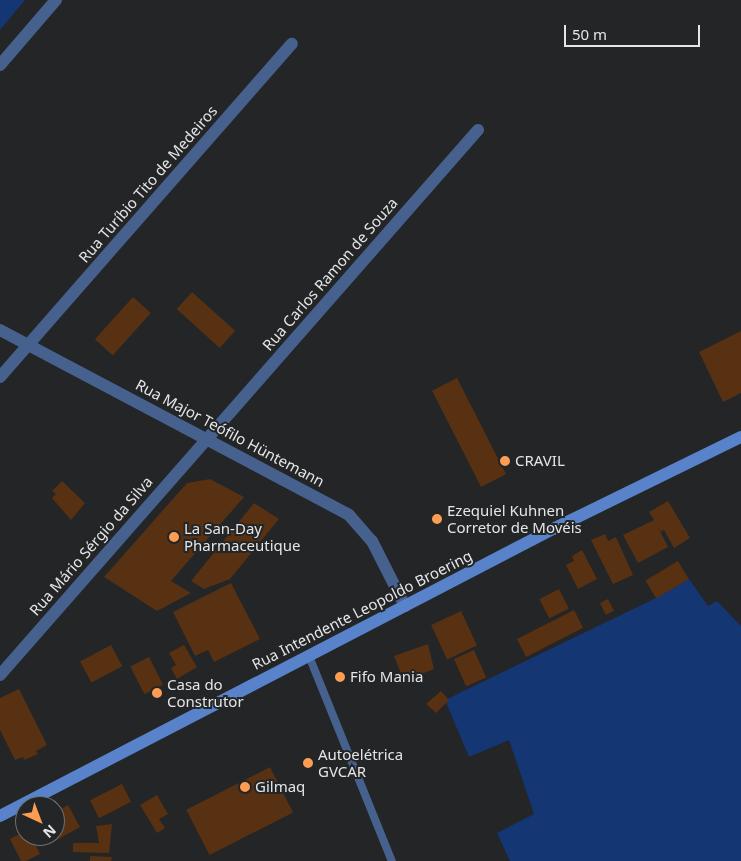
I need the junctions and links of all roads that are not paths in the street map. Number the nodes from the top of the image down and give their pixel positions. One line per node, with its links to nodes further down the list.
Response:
1 (56, 0): 3 (street)
2 (292, 44): 6 (street, Rua Turíbio Tito de Medeiros)
3 (0, 65)
4 (478, 130): 9 (street, Rua Carlos Ramon de Souza)
5 (0, 330): 6 (street, Rua Major Teófilo Hüntemann)
6 (28, 345): 7 (street, Rua Turíbio Tito de Medeiros); 9 (street, Rua Major Teófilo Hüntemann)
7 (0, 377)
8 (741, 437): 10 (main road, Rua Intendente Leopoldo Broering)
9 (207, 439): 10 (street, Rua Major Teófilo Hüntemann); 12 (street, Rua Mário Sérgio da Silva)
10 (405, 606): 11 (main road, Rua Intendente Leopoldo Broering)
11 (310, 656): 13 (main road, Rua Intendente Leopoldo Broering); 14 (lane)
12 (0, 674)
13 (0, 816)
14 (392, 861)

